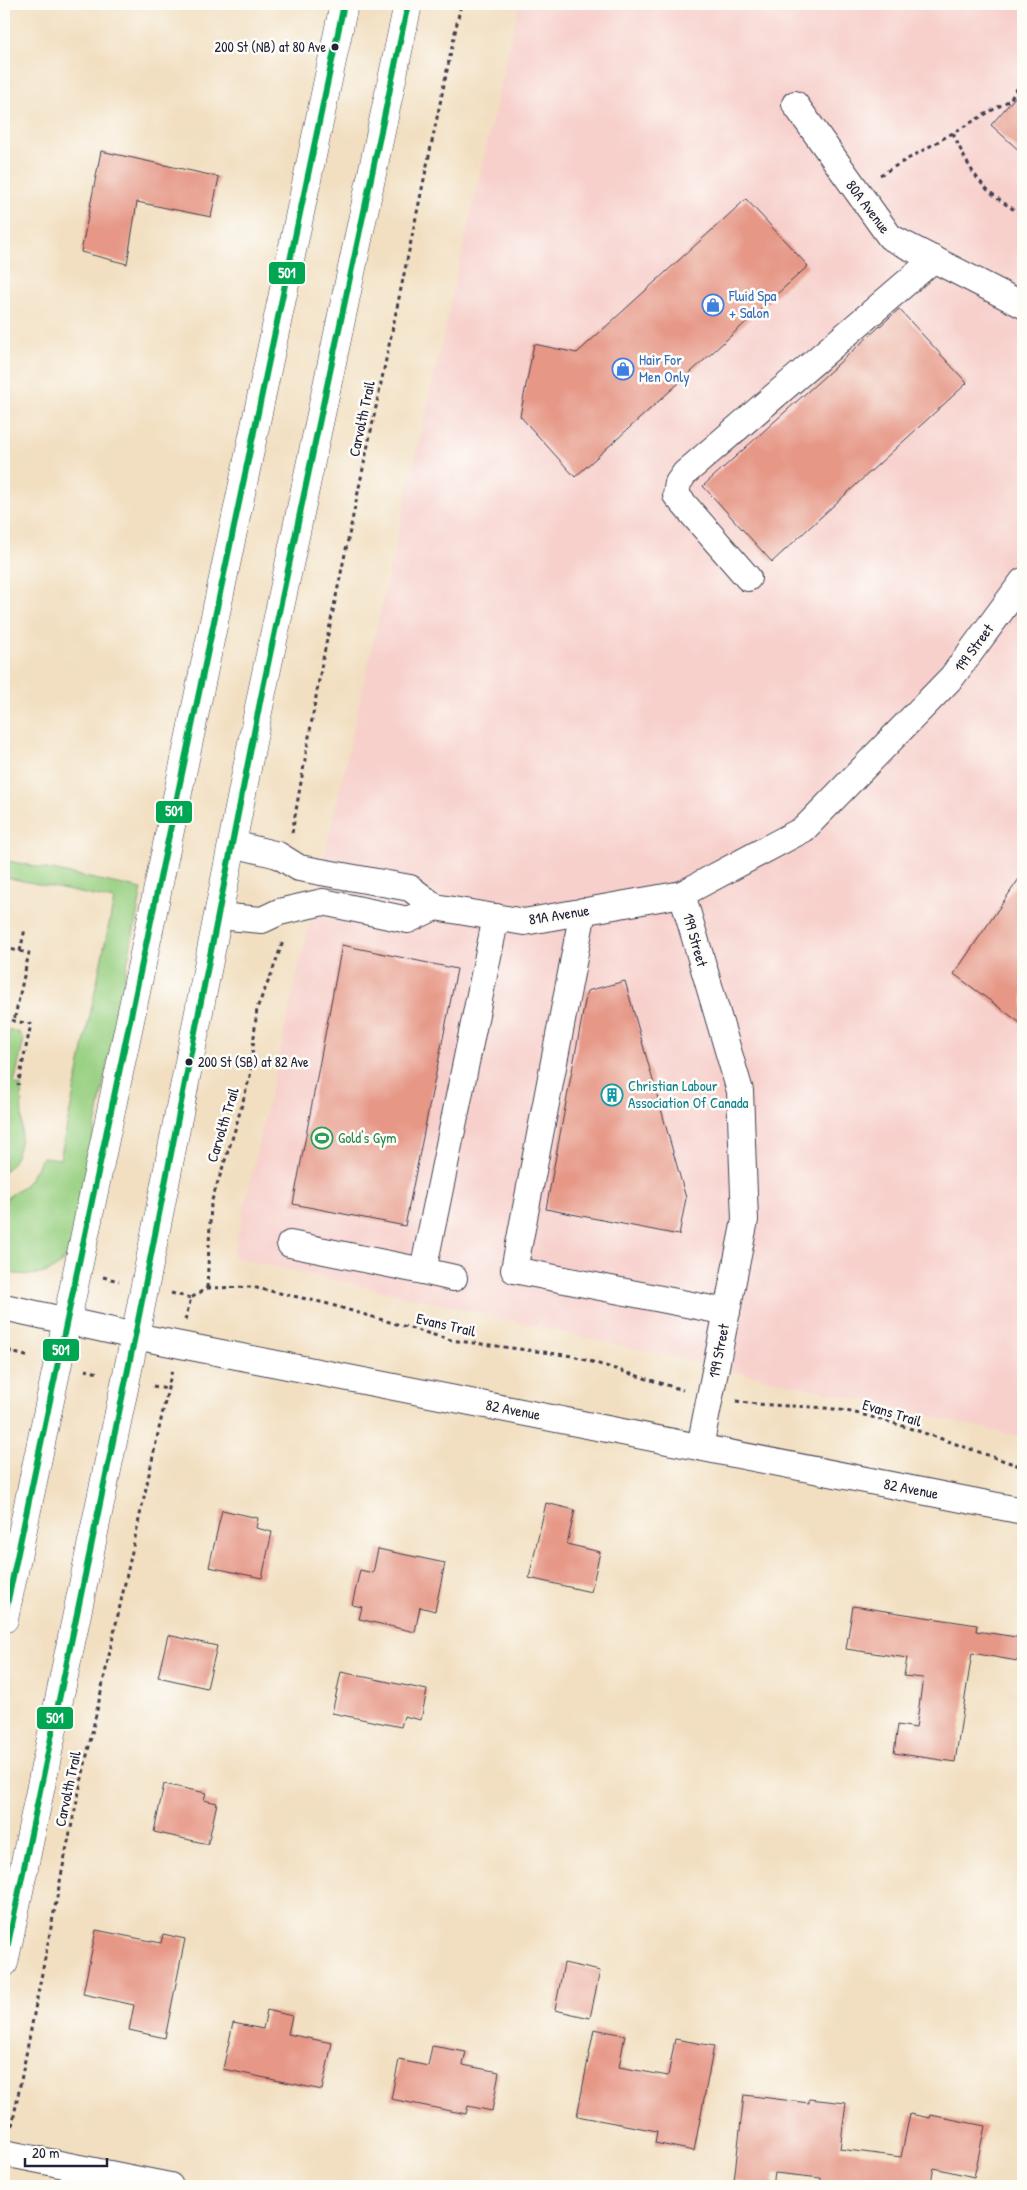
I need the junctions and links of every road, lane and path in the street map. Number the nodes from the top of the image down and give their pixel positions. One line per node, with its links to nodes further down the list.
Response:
1 (344, 4): 34 (main road)
2 (408, 4): 14 (main road)
3 (461, 4): 13 (path, Carvolth Trail)
4 (1023, 79): 6 (path)
5 (795, 104): 9 (street, 80A Avenue)
6 (953, 133): 7 (path); 8 (path)
7 (880, 174)
8 (1023, 215)
9 (934, 259): 10 (street, 80A Avenue); 11 (street)
10 (1023, 305)
11 (748, 578)
12 (1023, 581): 15 (street, 199 Street)
13 (287, 838)
14 (233, 844): 16 (street, 81A Avenue); 18 (main road)
15 (682, 894): 17 (street, 81A Avenue); 33 (street, 199 Street)
16 (435, 907): 18 (street); 19 (street, 81A Avenue)
17 (583, 912): 19 (street, 81A Avenue); 33 (street)
18 (218, 916): 35 (main road)
19 (496, 917): 28 (street)
20 (25, 929): 23 (path)
21 (284, 938): 30 (path, Carvolth Trail)
22 (4, 948): 23 (path)
23 (20, 951): 25 (path)
24 (4, 1019): 25 (path)
25 (14, 1021): 26 (path)
26 (18, 1085)
27 (290, 1244): 28 (street)
28 (423, 1271): 29 (street)
29 (454, 1278)
30 (207, 1288): 31 (path); 39 (path, Evans Trail)
31 (191, 1298)
32 (4, 1307): 34 (street, 82 Avenue)
33 (727, 1312): 41 (street, 199 Street)
34 (67, 1320): 35 (street, 82 Avenue); 44 (main road)
35 (136, 1336): 41 (street, 82 Avenue); 45 (main road)
36 (4, 1343): 37 (path)
37 (32, 1357)
38 (167, 1389): 46 (path, Carvolth Trail)
39 (679, 1389)
40 (750, 1403): 42 (path, Evans Trail)
41 (700, 1447): 43 (street, 82 Avenue)
42 (1023, 1468)
43 (1023, 1511)
44 (4, 1619)
45 (4, 1963)
46 (16, 2108)
47 (4, 2153): 48 (street)
48 (170, 2186)

